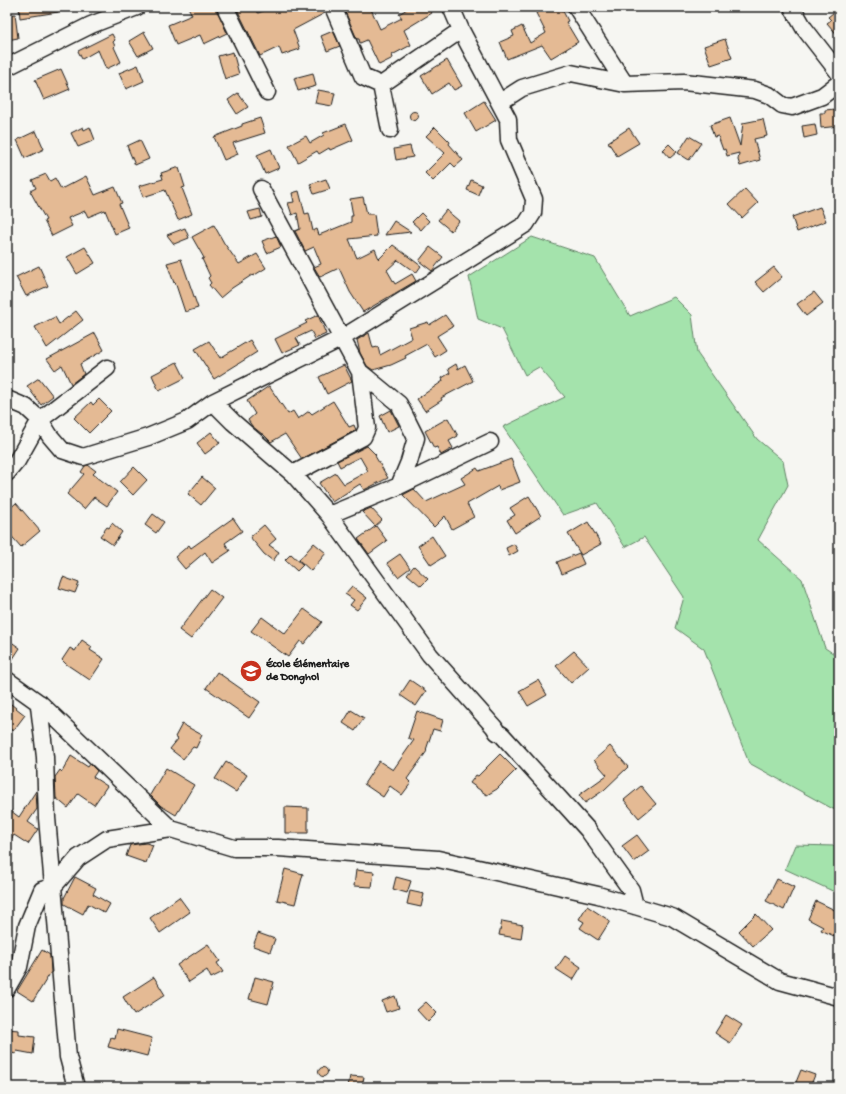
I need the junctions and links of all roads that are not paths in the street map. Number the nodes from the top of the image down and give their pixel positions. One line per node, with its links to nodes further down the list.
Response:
1 (137, 7): 8 (street)
2 (225, 7): 13 (street)
3 (333, 7): 12 (street)
4 (452, 7): 7 (street)
5 (576, 7): 11 (street)
6 (792, 7): 9 (street)
7 (460, 30): 12 (street); 14 (street)
8 (7, 67)
9 (839, 73)
10 (839, 83): 11 (street)
11 (625, 84): 14 (street)
12 (381, 85): 15 (street)
13 (267, 92)
14 (500, 102): 17 (street)
15 (390, 130)
16 (261, 189): 17 (street)
17 (342, 338): 19 (street); 21 (street)
18 (107, 368): 22 (street)
19 (360, 372): 25 (street); 26 (street)
20 (7, 399): 22 (street)
21 (213, 402): 22 (street); 25 (street)
22 (40, 420): 24 (street)
23 (490, 442): 26 (street)
24 (7, 473)
25 (294, 474): 27 (street)
26 (399, 486): 27 (street)
27 (329, 516): 32 (street)
28 (7, 680): 29 (street)
29 (40, 703): 30 (street); 31 (street)
30 (171, 829): 31 (street); 32 (street)
31 (52, 887): 33 (street); 35 (street)
32 (635, 906): 34 (street)
33 (7, 988)
34 (839, 998)
35 (76, 1087)

